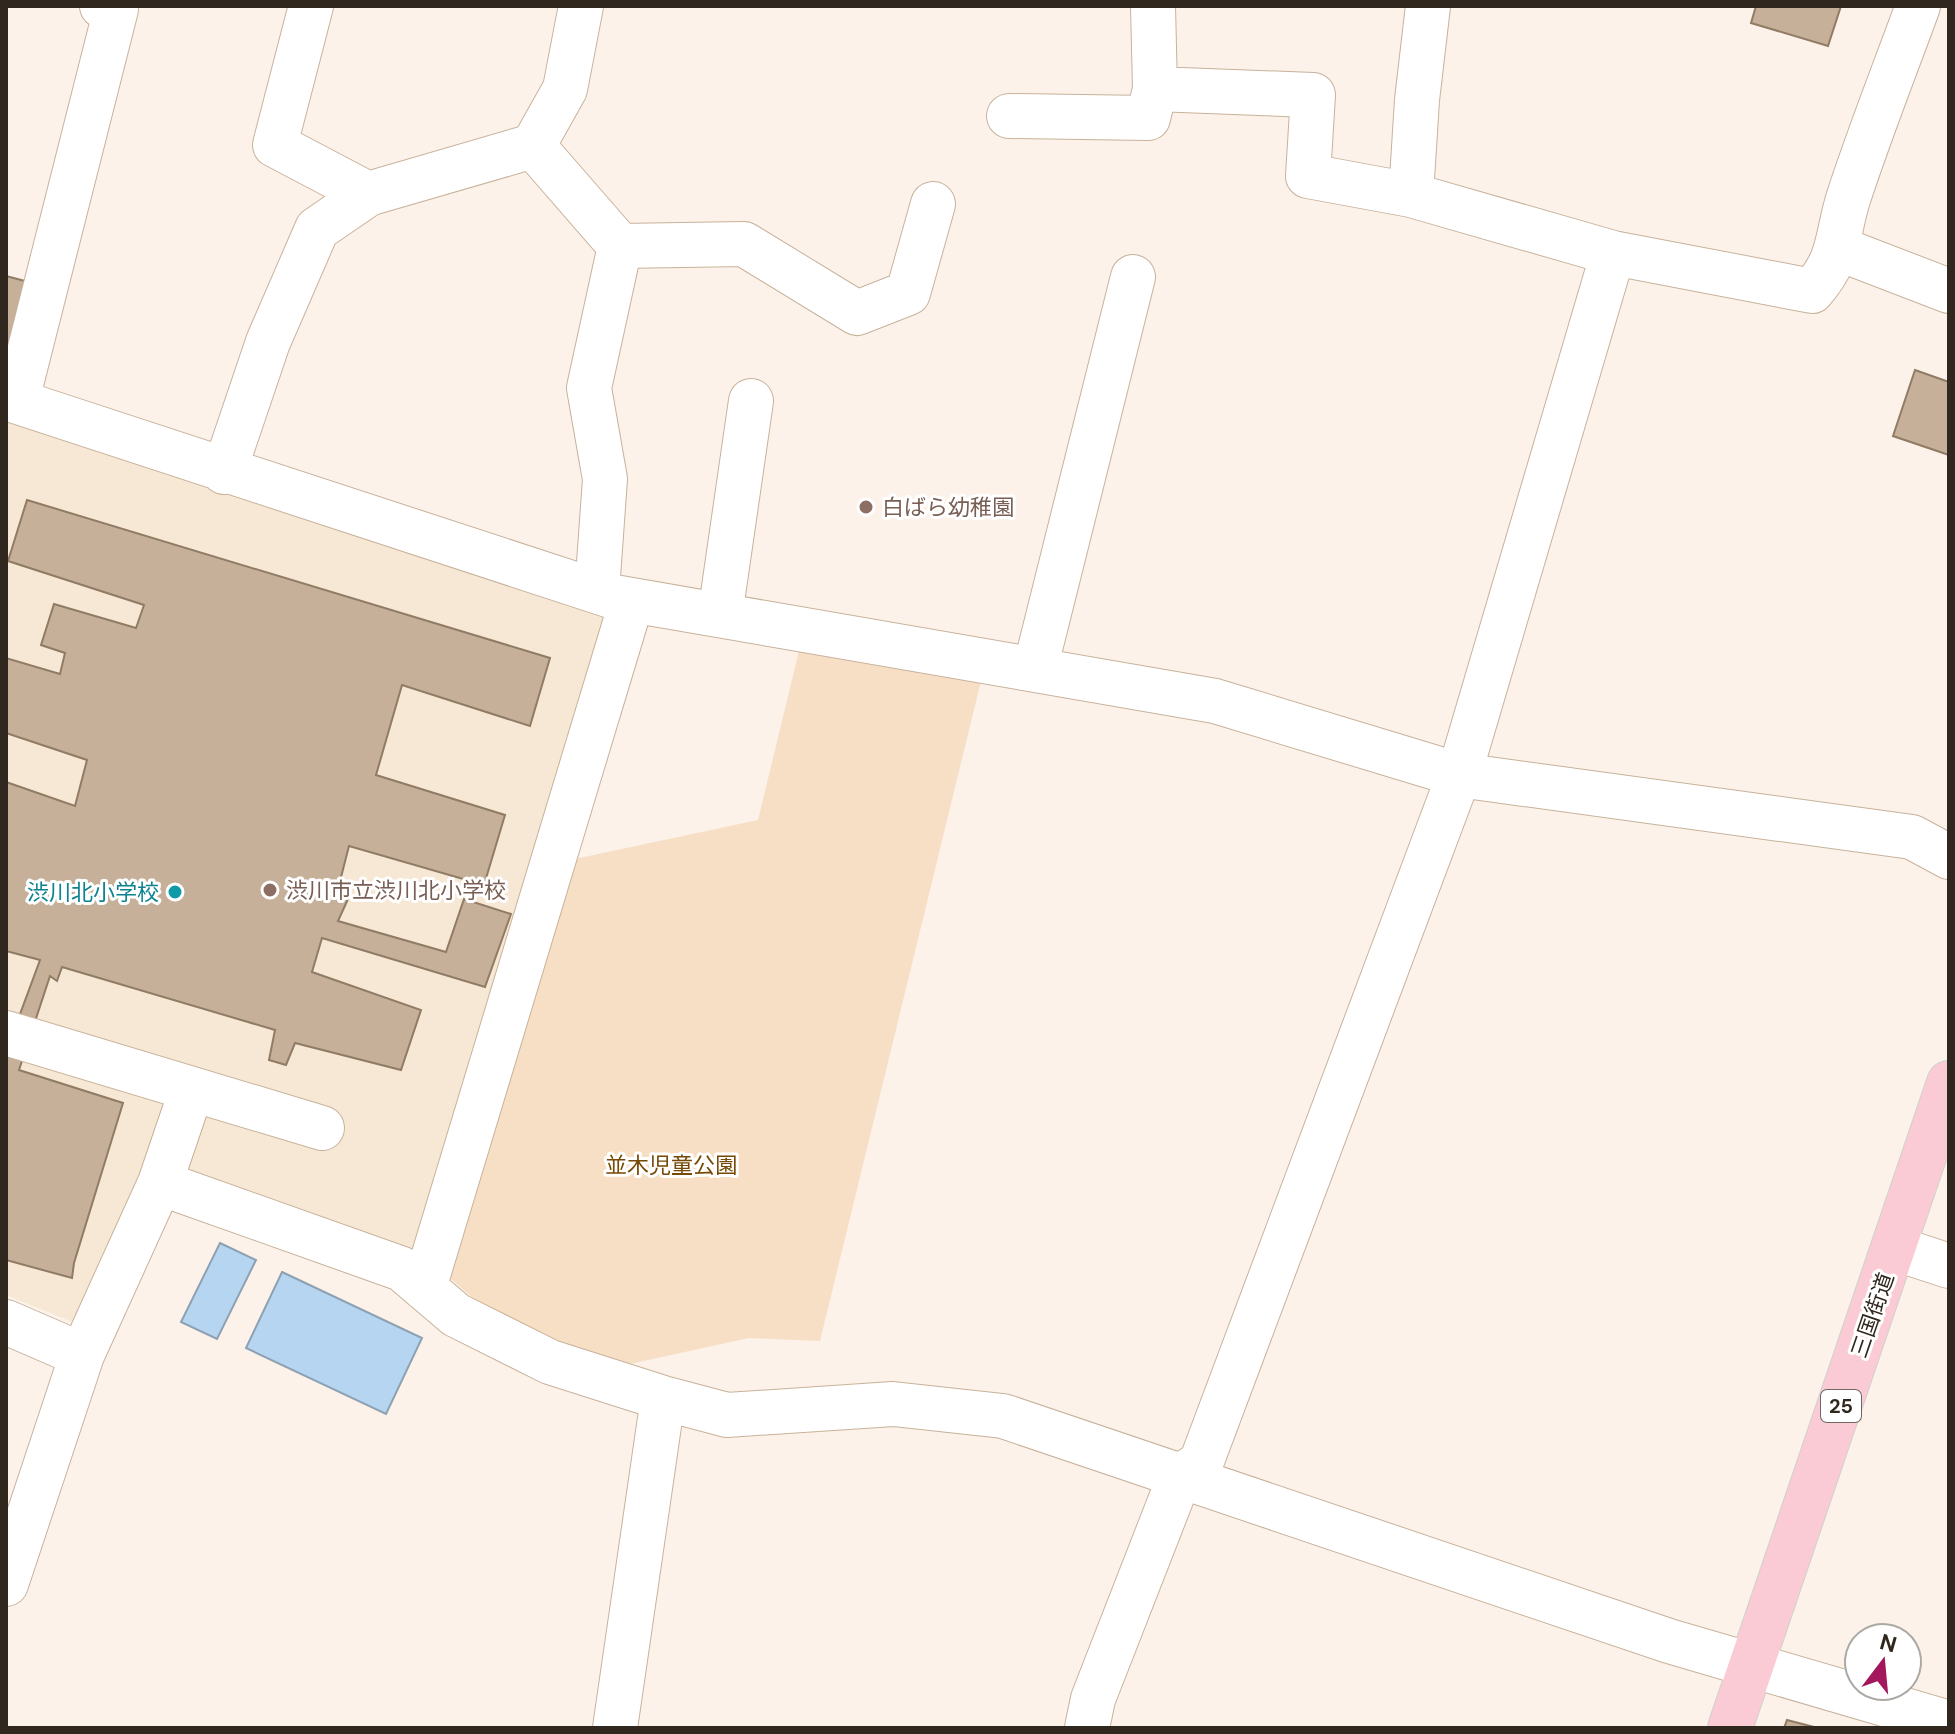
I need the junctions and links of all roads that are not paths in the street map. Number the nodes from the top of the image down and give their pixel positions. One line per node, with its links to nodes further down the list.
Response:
1 (311, 6): 10 (street)
2 (581, 6): 9 (street)
3 (1153, 6): 7 (street)
4 (1428, 6): 11 (street)
5 (1918, 6): 14 (street)
6 (109, 7): 18 (street)
7 (1155, 89): 8 (street); 11 (street)
8 (1009, 116)
9 (533, 146): 10 (street); 13 (street)
10 (368, 194): 21 (street)
11 (1411, 195): 15 (street)
12 (933, 204): 13 (street)
13 (620, 246): 22 (street)
14 (1837, 248): 15 (street); 17 (street)
15 (1613, 253): 25 (street)
16 (1133, 277): 24 (street)
17 (1949, 291)
18 (6, 391)
19 (6, 398): 21 (street)
20 (751, 401): 23 (street)
21 (224, 472): 22 (street)
22 (614, 596): 23 (street); 34 (street)
23 (720, 615): 24 (street)
24 (1035, 669): 25 (street)
25 (1459, 775): 26 (street); 38 (street)
26 (1949, 857)
27 (6, 1033): 29 (street)
28 (1949, 1083): 32 (main road, 三国街道 / 25)
29 (192, 1089): 30 (street); 31 (street)
30 (322, 1128)
31 (160, 1183): 34 (street); 36 (street)
32 (1894, 1248): 33 (street); 40 (main road, 三国街道 / 25)
33 (1949, 1266)
34 (424, 1288): 37 (street)
35 (6, 1322): 36 (street)
36 (82, 1355): 39 (street)
37 (663, 1398): 38 (street); 42 (street)
38 (1180, 1476): 40 (street); 43 (street)
39 (6, 1584)
40 (1752, 1665): 41 (street); 44 (main road, 三国街道 / 25)
41 (1949, 1723)
42 (615, 1728)
43 (1087, 1728)
44 (1730, 1728)

